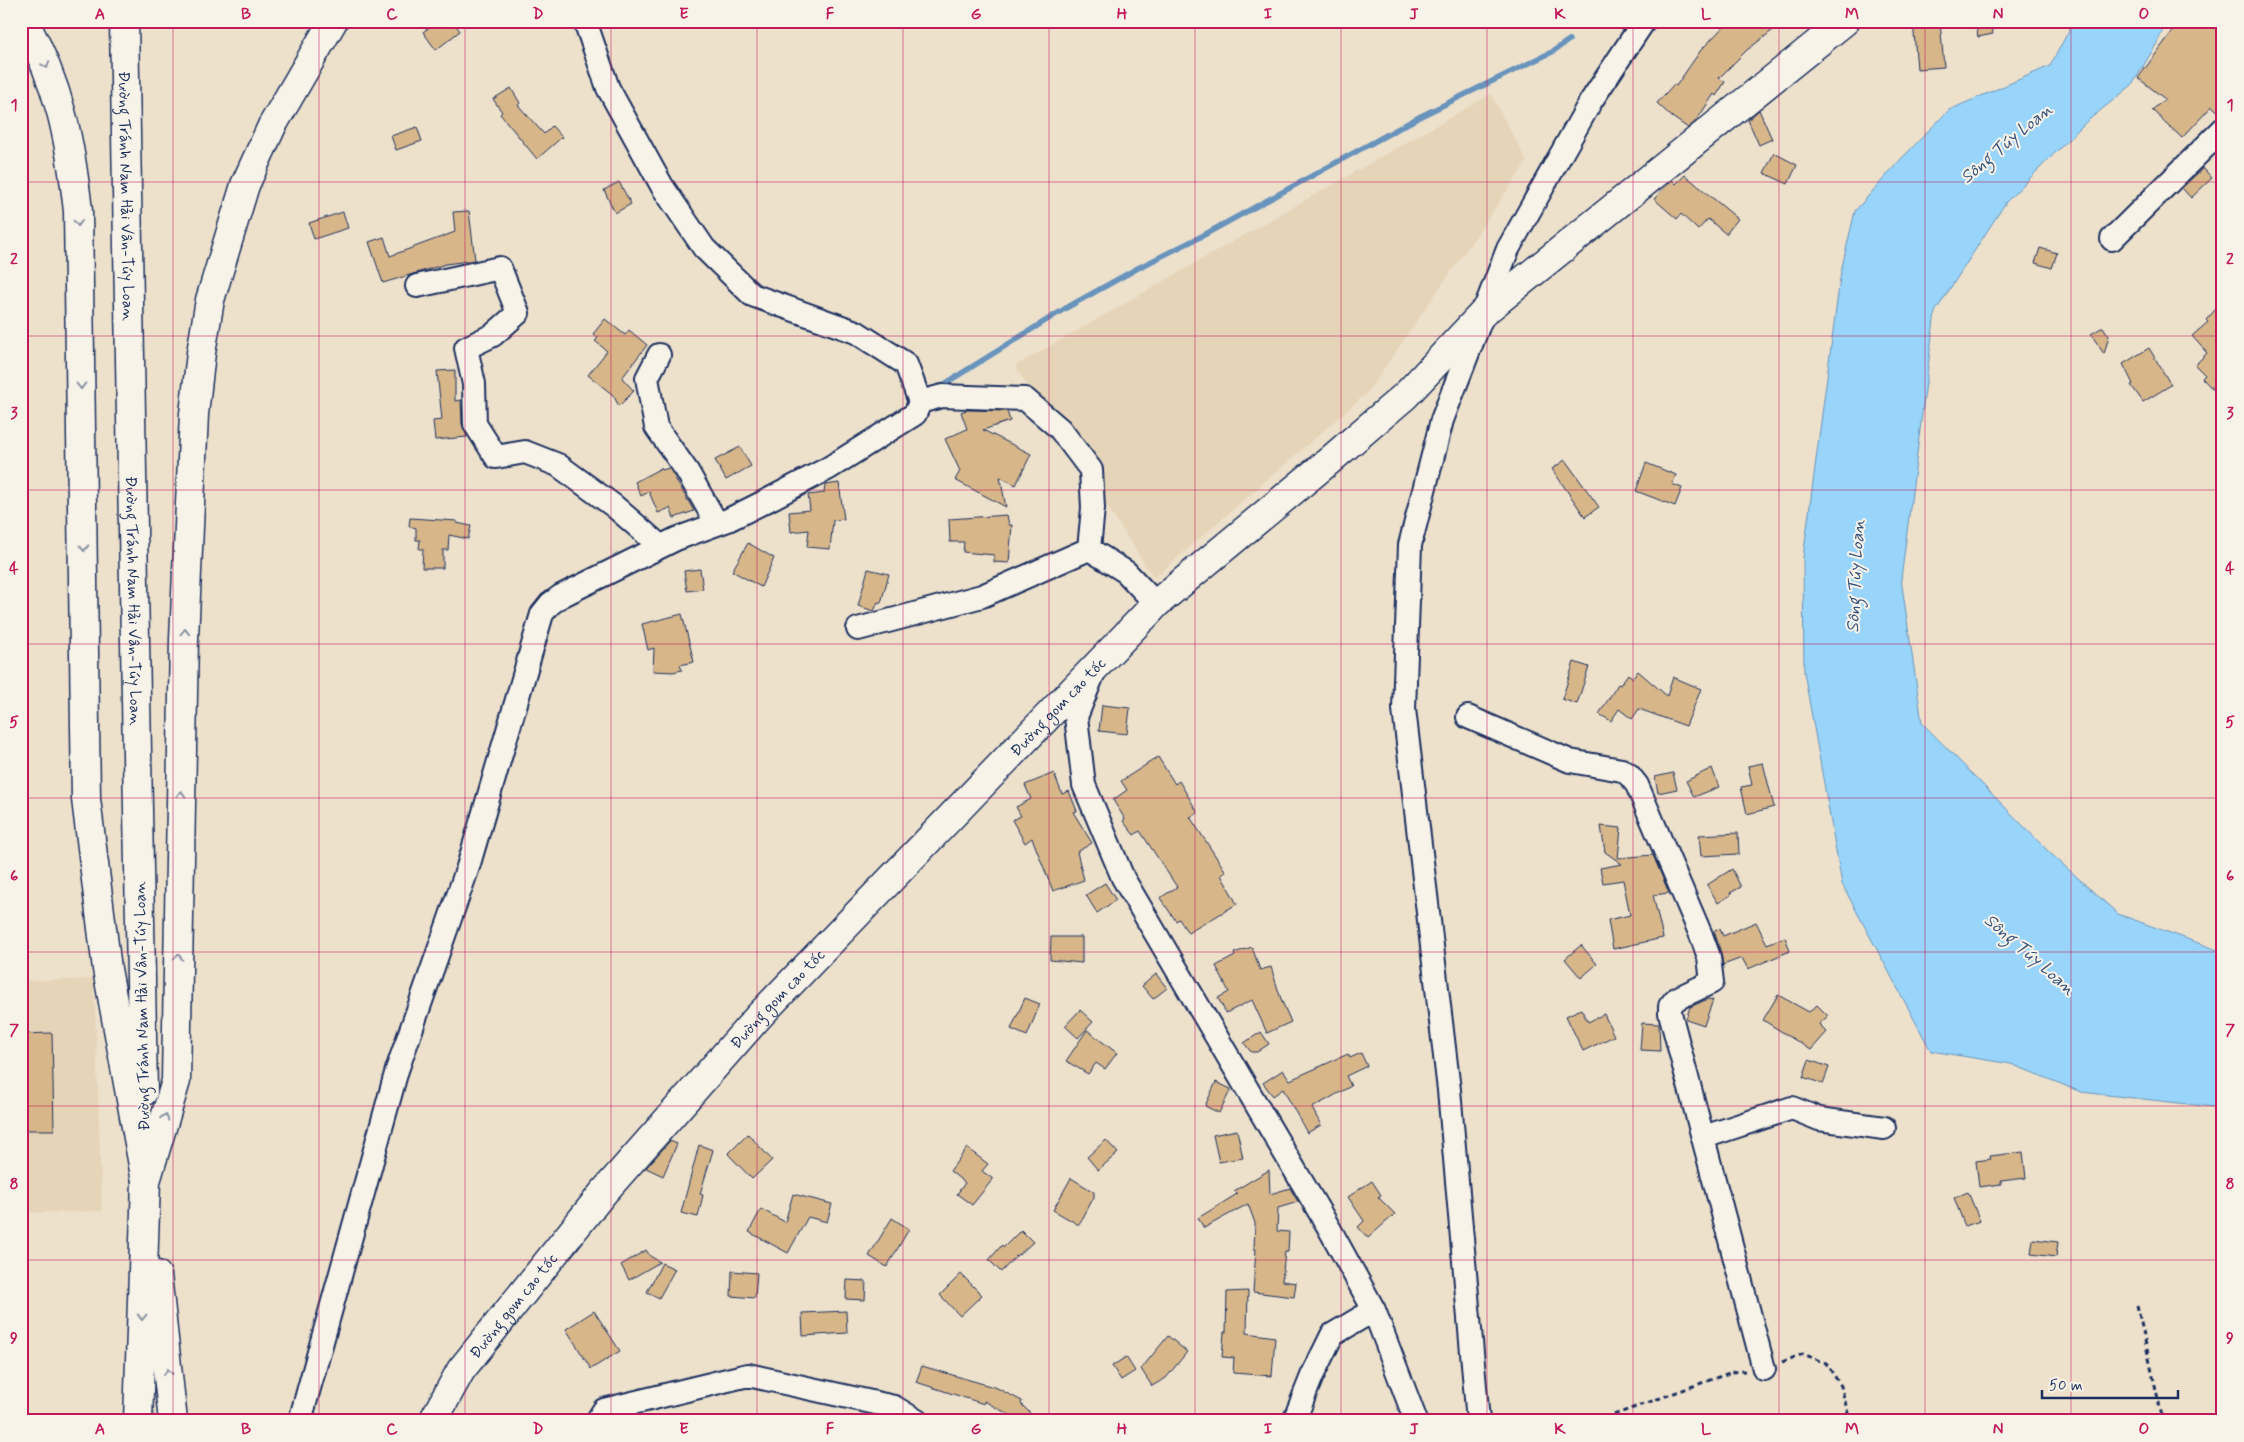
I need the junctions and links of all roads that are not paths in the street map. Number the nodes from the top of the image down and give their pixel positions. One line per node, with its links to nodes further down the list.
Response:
1 (24, 21): 22 (main road, one-way to 22)
2 (124, 21): 22 (main road, Đường Tránh Nam Hải Vân-Túy Loan)
3 (332, 21): 22 (main road, one-way to 3)
4 (585, 21): 12 (street)
5 (1644, 21): 10 (street)
6 (1845, 21): 10 (main road)
7 (2223, 129): 8 (street)
8 (2112, 239)
9 (416, 286): 14 (street)
10 (1484, 312): 16 (main road); 33 (street)
11 (659, 355): 13 (street)
12 (920, 402): 13 (street); 15 (street)
13 (717, 524): 14 (street)
14 (660, 546): 27 (street)
15 (1089, 549): 16 (street); 17 (street)
16 (1156, 604): 18 (main road); 28 (main road, Đường gom cao tốc)
17 (858, 629)
18 (1095, 669): 23 (street)
19 (1468, 717): 21 (street)
20 (1884, 1128): 21 (street)
21 (1704, 1137): 24 (street)
22 (146, 1181): 25 (main road, one-way to 25); 26 (main road, one-way to 22)
23 (1374, 1310): 31 (street); 32 (street)
24 (1764, 1369)
25 (138, 1421)
26 (173, 1421)
27 (300, 1421)
28 (433, 1421)
29 (597, 1421): 30 (street)
30 (917, 1421)
31 (1294, 1421)
32 (1416, 1421)
33 (1478, 1421)

